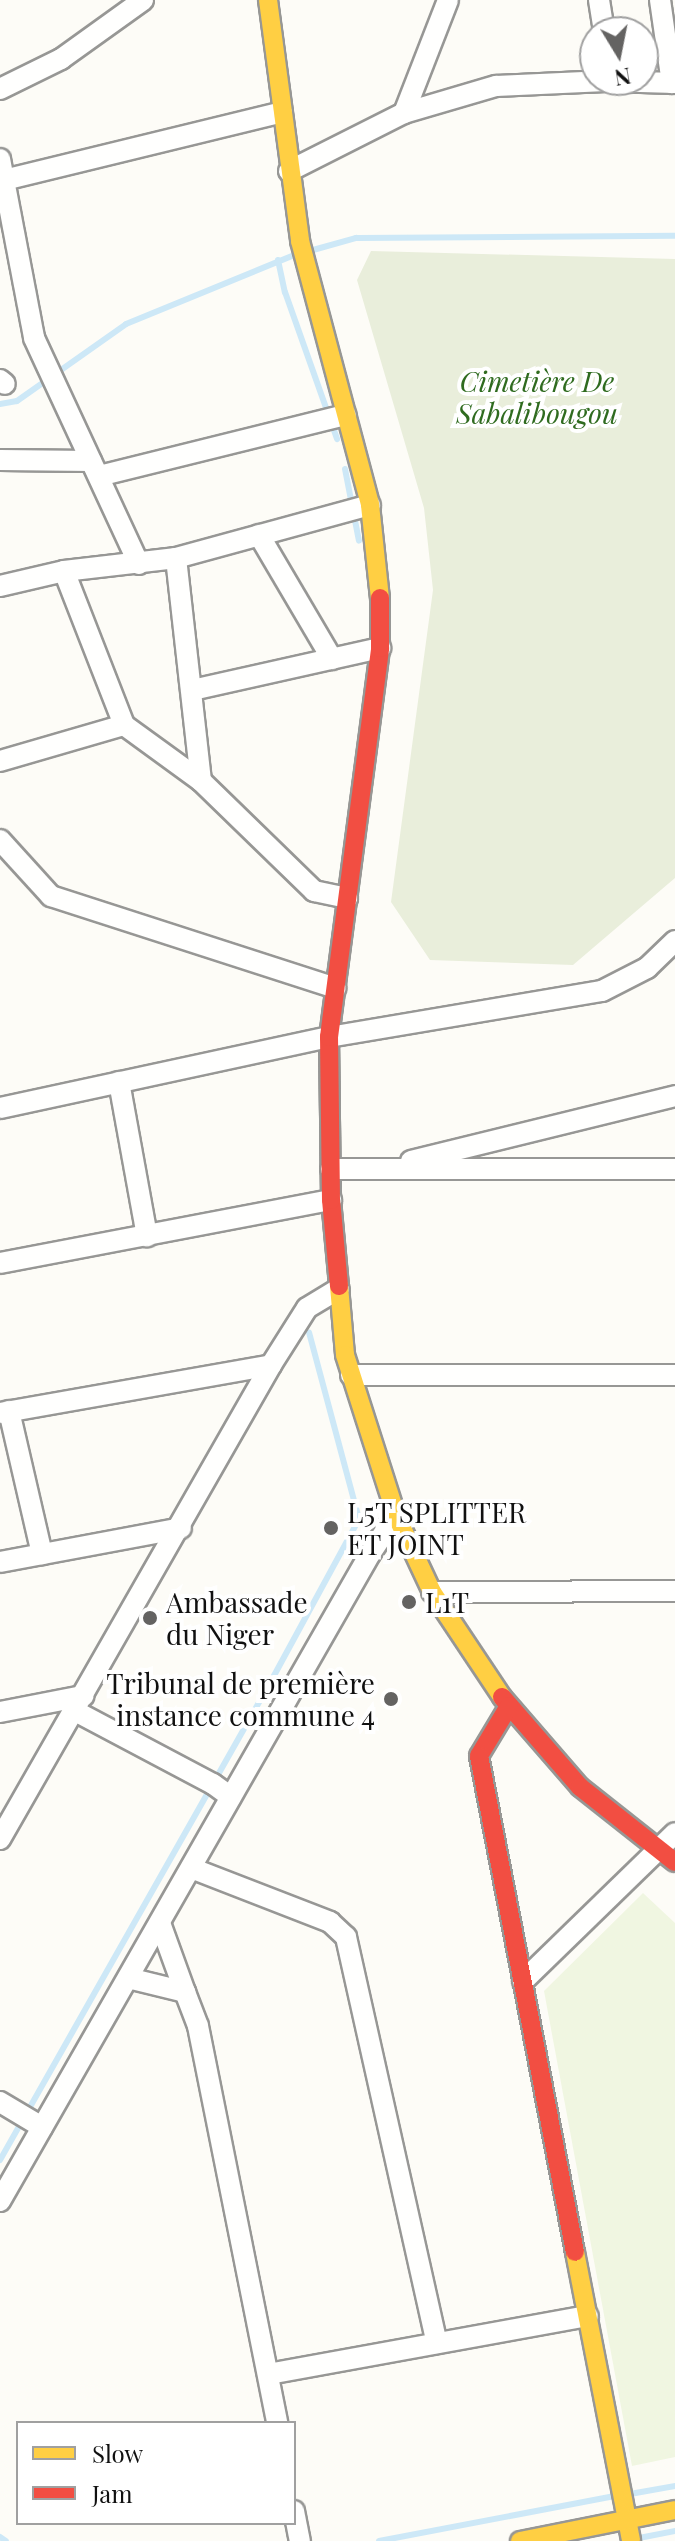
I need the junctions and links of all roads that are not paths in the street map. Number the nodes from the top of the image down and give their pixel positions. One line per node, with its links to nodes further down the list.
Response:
1 (143, 0): 7 (street)
2 (268, 0): 8 (main road)
3 (660, 0): 6 (street)
4 (446, 1): 9 (street)
5 (579, 81): 9 (street)
6 (673, 83)
7 (0, 89)
8 (282, 112): 11 (main road); 12 (street)
9 (404, 113): 11 (street)
10 (0, 159): 12 (street)
11 (289, 171): 13 (main road)
12 (4, 180): 15 (street)
13 (346, 415): 15 (street); 16 (main road)
14 (0, 460): 15 (street)
15 (95, 468): 19 (street)
16 (370, 505): 17 (street); 22 (main road)
17 (259, 535): 18 (street); 23 (street)
18 (176, 558): 19 (street); 24 (street)
19 (139, 564): 20 (street)
20 (64, 571): 21 (street); 25 (street)
21 (0, 586)
22 (380, 648): 23 (street); 29 (main road)
23 (332, 659): 24 (street)
24 (192, 690): 27 (street)
25 (124, 725): 26 (street); 27 (street)
26 (0, 761)
27 (201, 781): 29 (street)
28 (0, 840): 31 (street)
29 (347, 898): 31 (main road)
30 (675, 941): 32 (street)
31 (335, 988): 32 (main road)
32 (329, 1037): 33 (street); 36 (main road)
33 (119, 1082): 35 (street); 40 (street)
34 (675, 1096): 37 (street)
35 (0, 1108)
36 (331, 1169): 37 (street); 39 (main road)
37 (378, 1169): 38 (street)
38 (675, 1169)
39 (331, 1200): 40 (street); 42 (main road)
40 (147, 1236): 41 (street)
41 (0, 1263)
42 (339, 1289): 43 (street); 44 (main road)
43 (271, 1365): 46 (street); 48 (street)
44 (351, 1375): 45 (street); 47 (main road)
45 (675, 1375)
46 (5, 1412): 49 (street)
47 (396, 1515): 52 (main road); 56 (street)
48 (181, 1528): 49 (street); 53 (street)
49 (42, 1554): 50 (street)
50 (0, 1562)
51 (675, 1591): 52 (street)
52 (432, 1592): 54 (main road)
53 (79, 1703): 55 (street); 56 (street); 58 (street)
54 (509, 1706): 59 (main road); 64 (main road)
55 (0, 1712)
56 (231, 1797): 61 (street)
57 (675, 1833): 59 (street)
58 (0, 1839)
59 (657, 1851): 60 (main road); 64 (street)
60 (675, 1862)
61 (191, 1868): 62 (street); 70 (street)
62 (160, 1923): 63 (street); 65 (street)
63 (128, 1978): 65 (street); 67 (street)
64 (523, 1981): 69 (main road)
65 (185, 1992): 71 (street)
66 (0, 2102): 67 (street)
67 (42, 2127): 68 (street)
68 (0, 2201)
69 (588, 2316): 70 (street); 74 (main road)
70 (437, 2343): 71 (street)
71 (268, 2374): 72 (street)
72 (277, 2421)
73 (675, 2510): 74 (main road)
74 (627, 2519): 77 (main road); 78 (main road)
75 (296, 2521): 76 (street)
76 (300, 2541)
77 (520, 2541)
78 (631, 2541)

